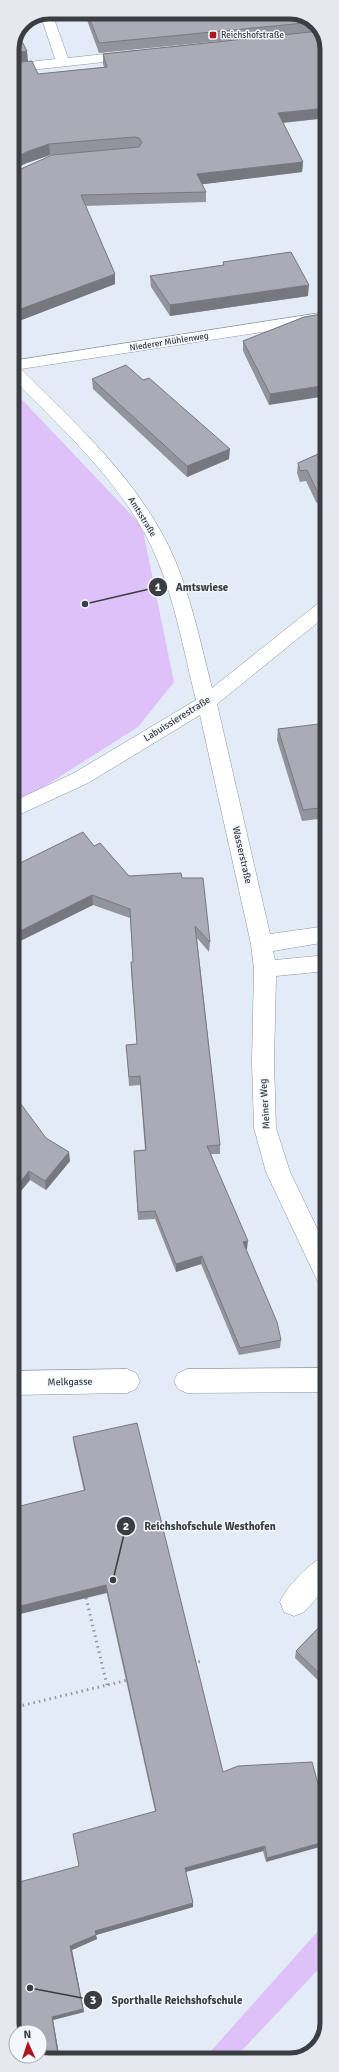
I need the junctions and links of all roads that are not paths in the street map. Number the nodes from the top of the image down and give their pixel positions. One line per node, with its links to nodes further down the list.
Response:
1 (48, 19): 3 (street)
2 (145, 54): 3 (street)
3 (63, 62): 4 (street)
4 (19, 67)
5 (320, 318): 6 (street, Niederer Mühlenweg)
6 (19, 366)
7 (19, 374): 9 (street, Amtsstraße)
8 (320, 611): 9 (street, Labuissierestraße)
9 (207, 702): 10 (street, Labuissierestraße); 12 (street, Wasserstraße)
10 (19, 808)
11 (320, 935): 12 (street)
12 (262, 944): 14 (street, Meiner Weg)
13 (320, 964): 14 (street)
14 (265, 969): 15 (street, Meiner Weg)
15 (320, 1259)
16 (127, 1380): 19 (street, Melkgasse)
17 (320, 1380): 18 (street)
18 (186, 1381)
19 (19, 1383)
20 (320, 1575): 21 (street)
21 (294, 1602)

